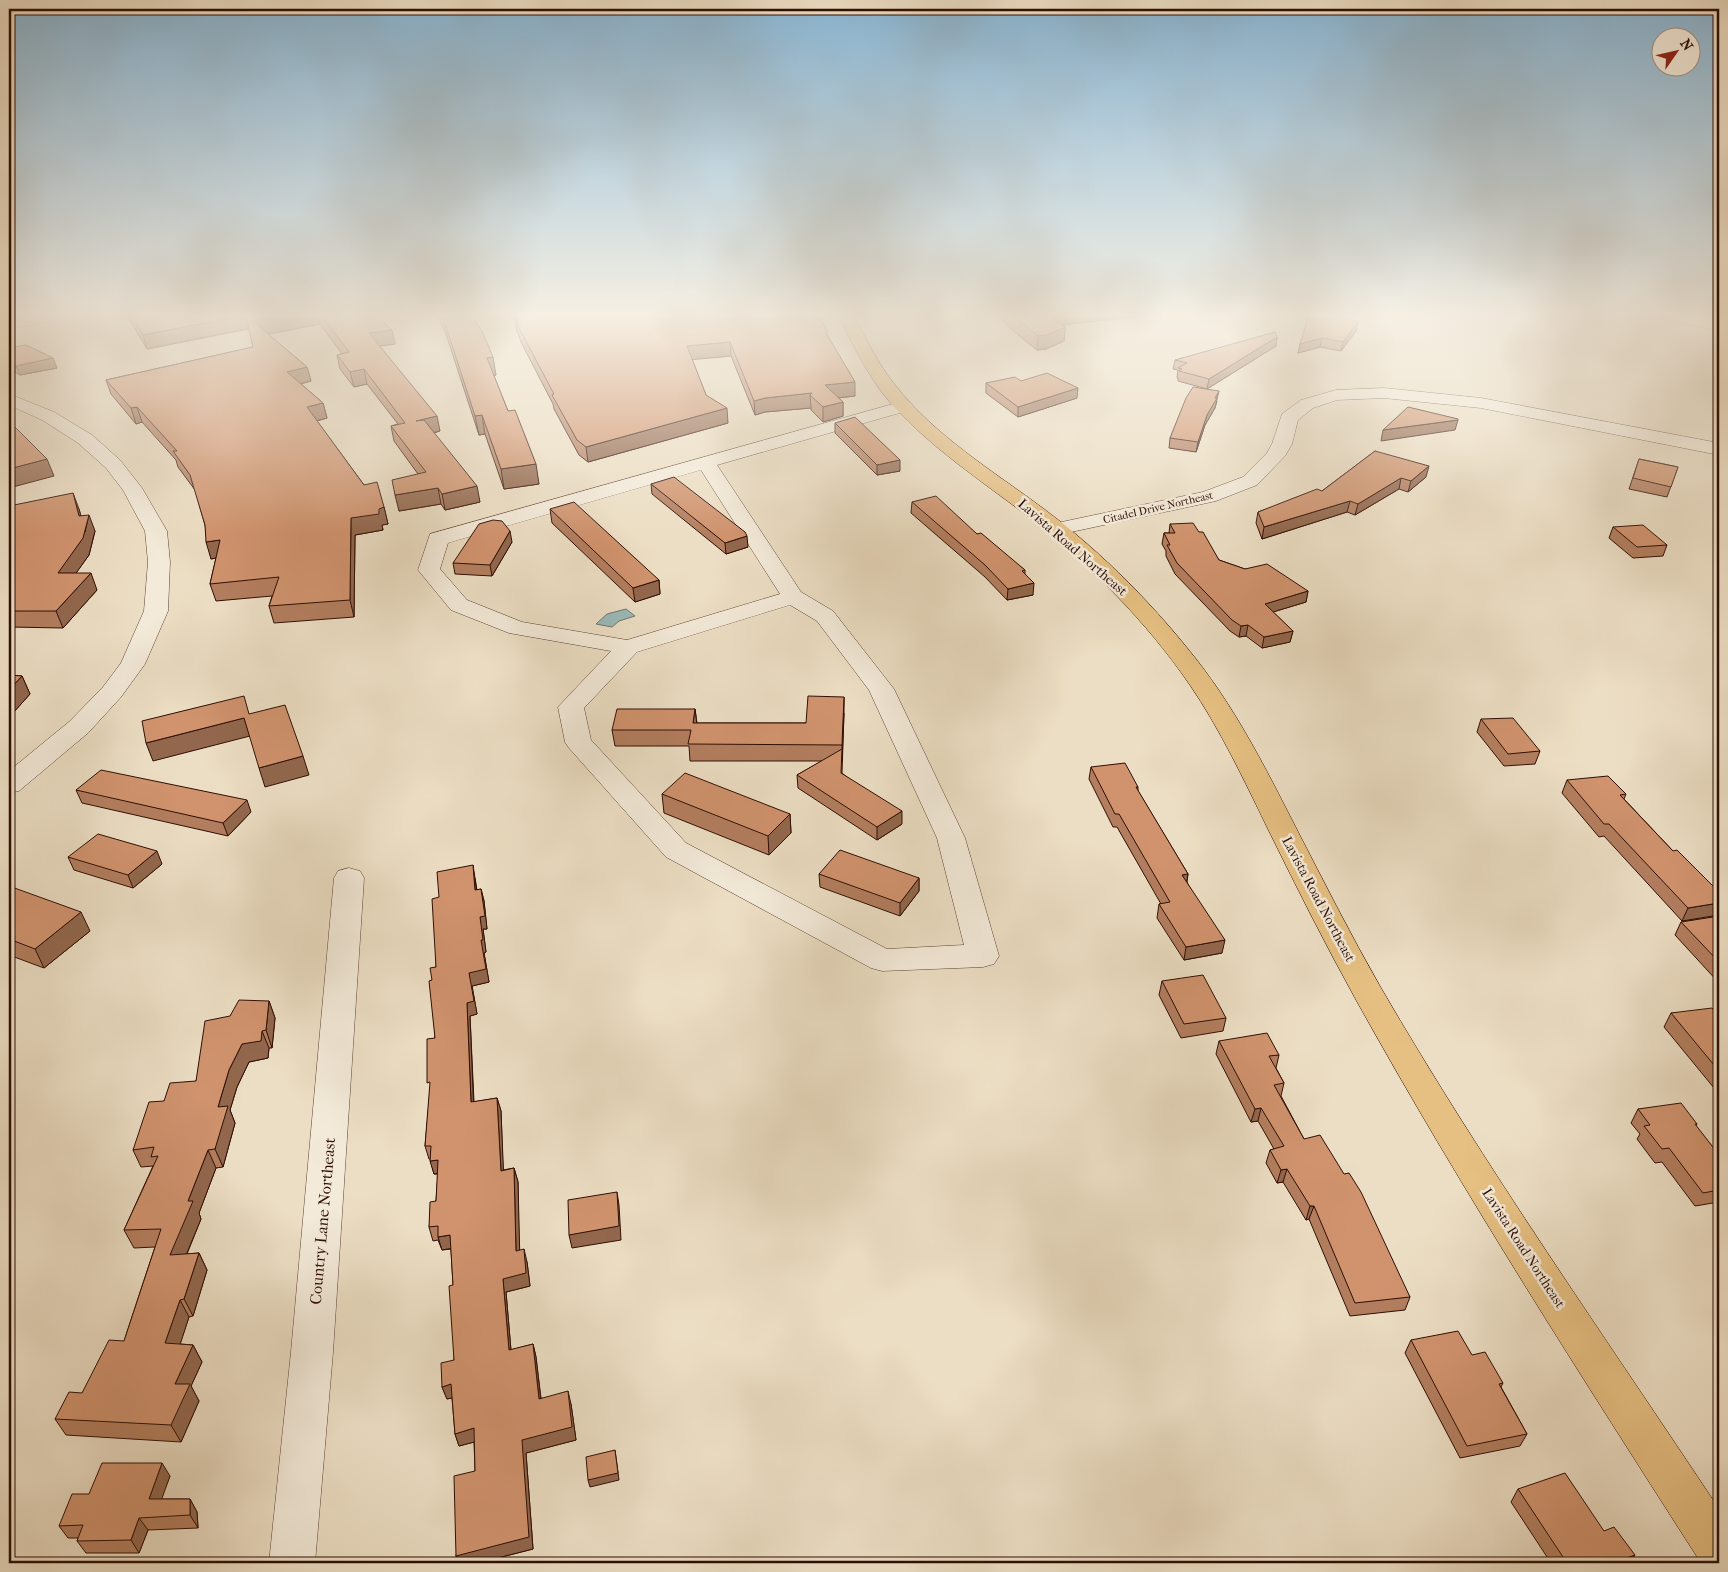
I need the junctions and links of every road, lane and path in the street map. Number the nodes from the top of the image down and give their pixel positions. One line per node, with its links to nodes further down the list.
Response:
1 (888, 387): 3 (main road, Lavista Road Northeast)
2 (9, 399): 9 (street)
3 (904, 406): 5 (street); 6 (main road, Lavista Road Northeast)
4 (1719, 449): 6 (street, Citadel Drive Northeast)
5 (706, 463): 7 (street); 8 (street)
6 (1057, 529): 11 (main road, Lavista Road Northeast)
7 (793, 597): 8 (street); 8 (street)
8 (628, 647)
9 (9, 785)
10 (349, 878): 12 (street, Country Lane Northeast)
11 (1719, 1550)
12 (292, 1563)

